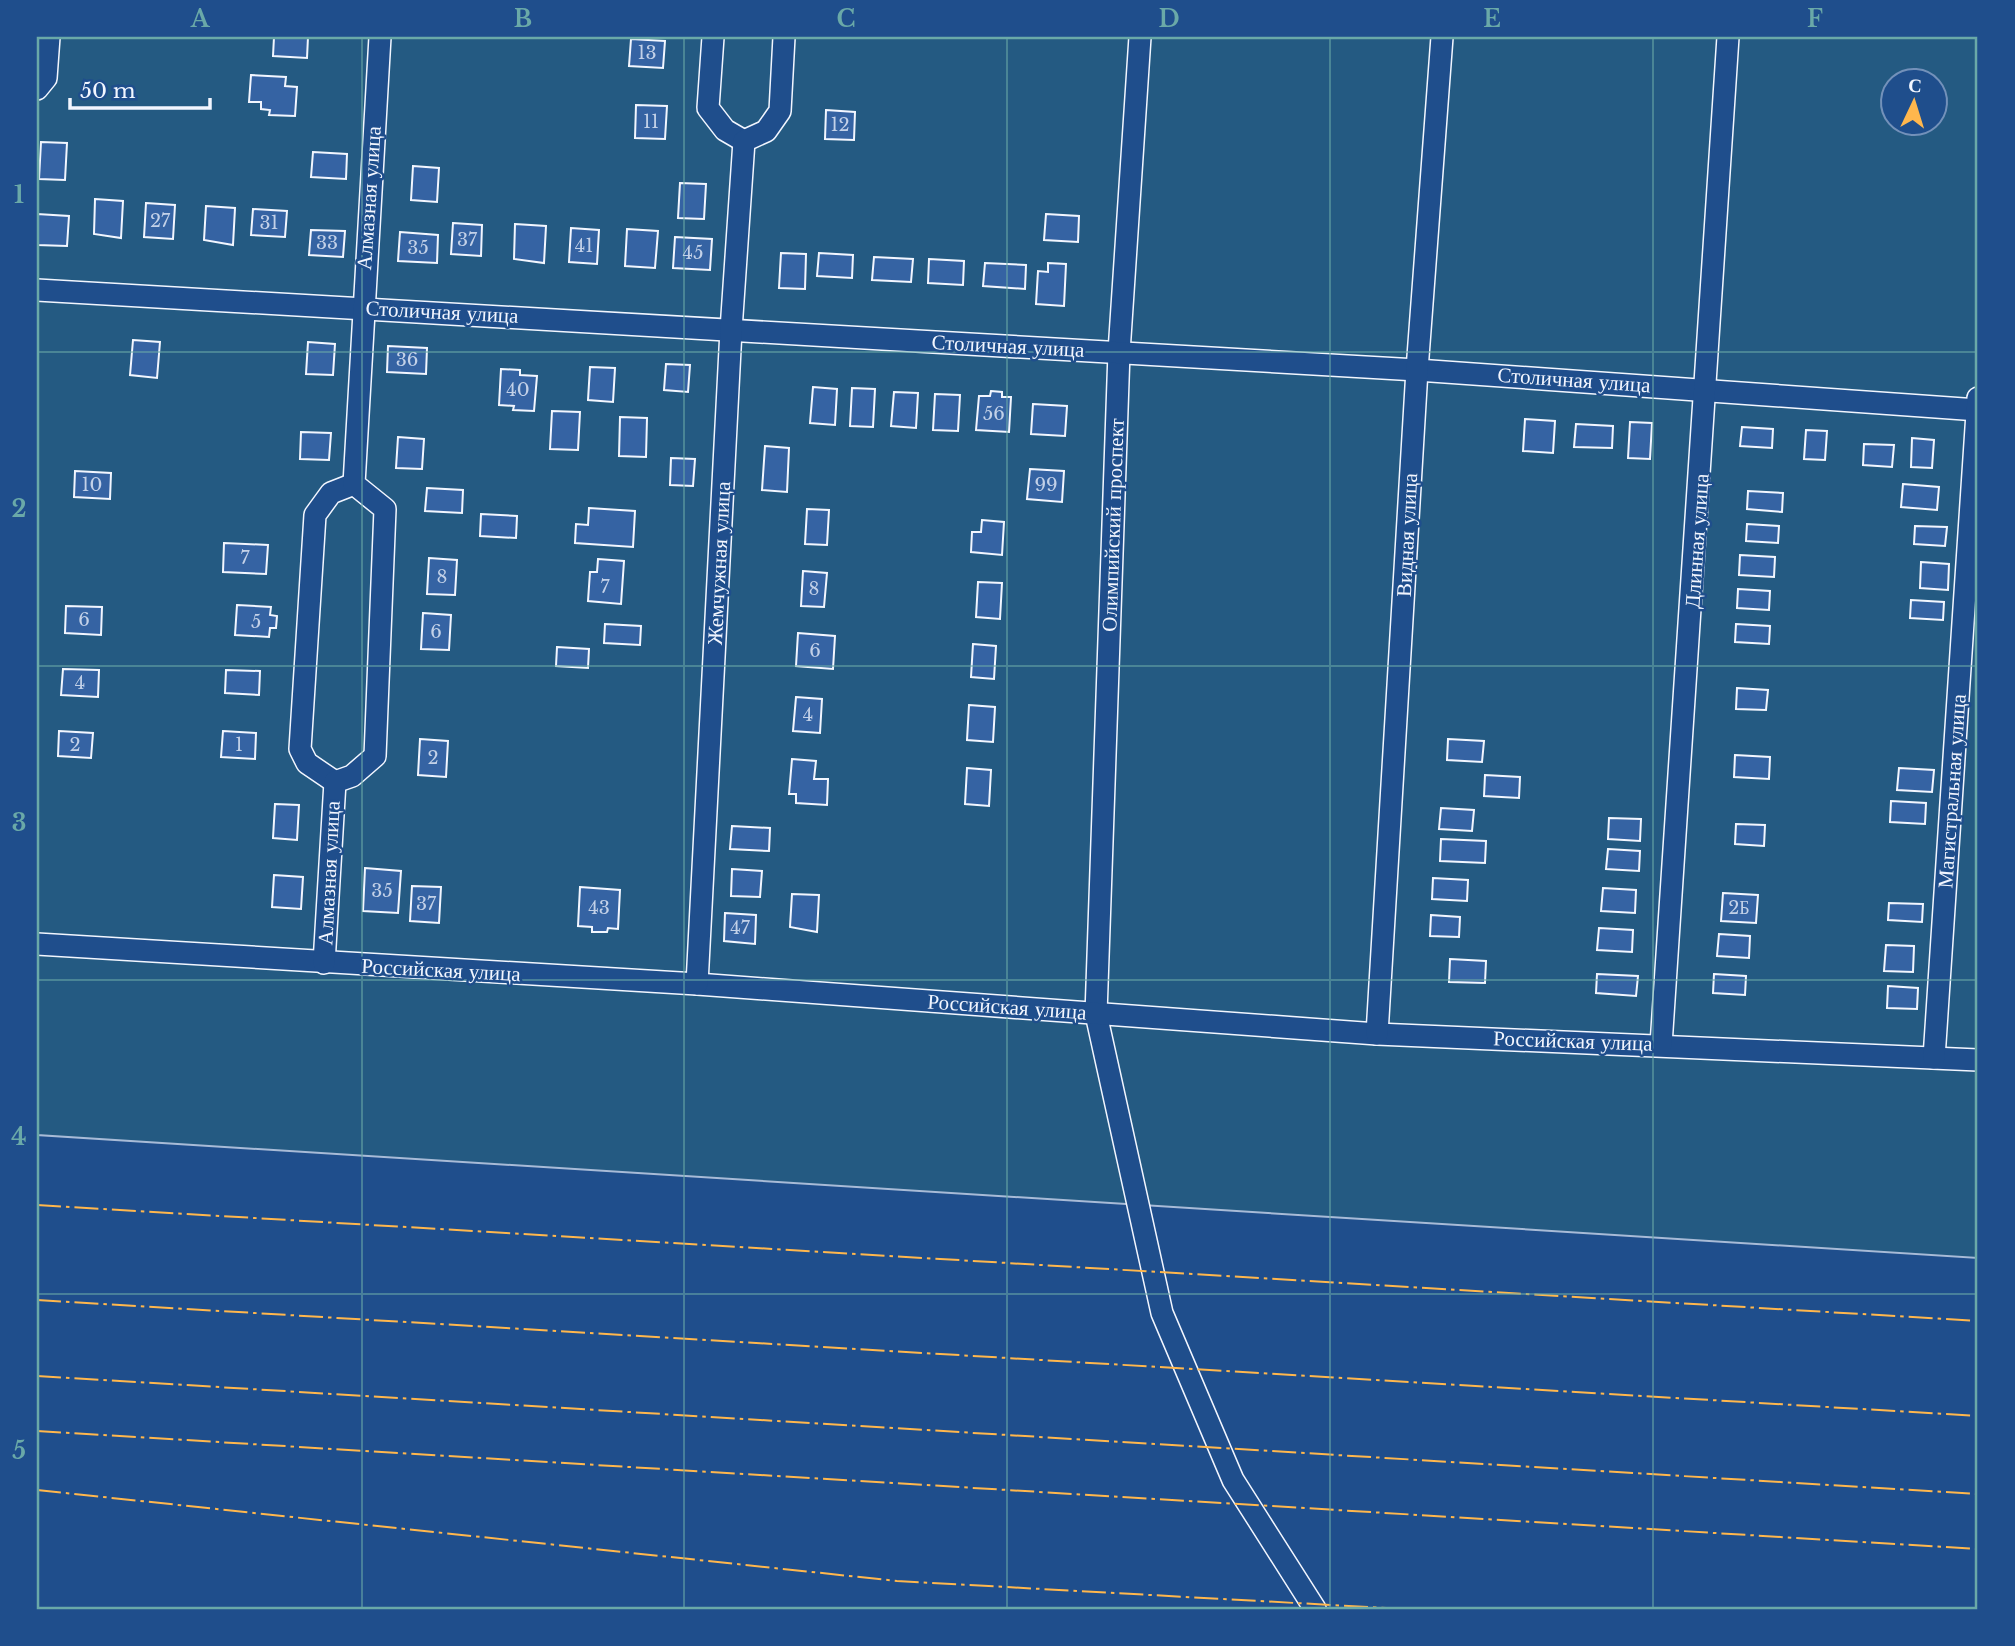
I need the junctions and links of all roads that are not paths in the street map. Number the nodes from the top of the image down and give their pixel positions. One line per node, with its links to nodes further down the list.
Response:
1 (49, 37): 8 (street)
2 (380, 37): 11 (street, Алмазная улица)
3 (713, 37): 9 (street)
4 (784, 37): 9 (street)
5 (1140, 37): 13 (street, Олимпийский проспект)
6 (1442, 37): 14 (street, Видная улица)
7 (1728, 37): 15 (street, Длинная улица)
8 (37, 89)
9 (744, 141): 12 (street, Жемчужная улица)
10 (37, 290): 11 (street, Столичная улица)
11 (362, 307): 12 (street, Столичная улица); 17 (street, Алмазная улица)
12 (731, 330): 13 (street, Столичная улица); 21 (street, Жемчужная улица)
13 (1119, 352): 14 (street, Столичная улица); 22 (street, Олимпийский проспект)
14 (1417, 370): 15 (street, Столичная улица); 23 (street, Видная улица)
15 (1707, 388): 16 (street, Столичная улица); 24 (street, Длинная улица)
16 (1978, 406): 25 (street, Магистральная улица)
17 (354, 484): 18 (street, Алмазная улица); 18 (street, Алмазная улица)
18 (335, 782): 20 (street, Алмазная улица)
19 (37, 944): 20 (street, Российская улица)
20 (324, 963): 21 (street, Российская улица)
21 (697, 984): 22 (street, Российская улица)
22 (1096, 1014): 23 (street, Российская улица); 27 (street, Олимпийский проспект)
23 (1377, 1034): 24 (street, Российская улица)
24 (1661, 1045): 25 (street, Российская улица)
25 (1934, 1058): 26 (street, Российская улица)
26 (1978, 1060)
27 (1315, 1609)

